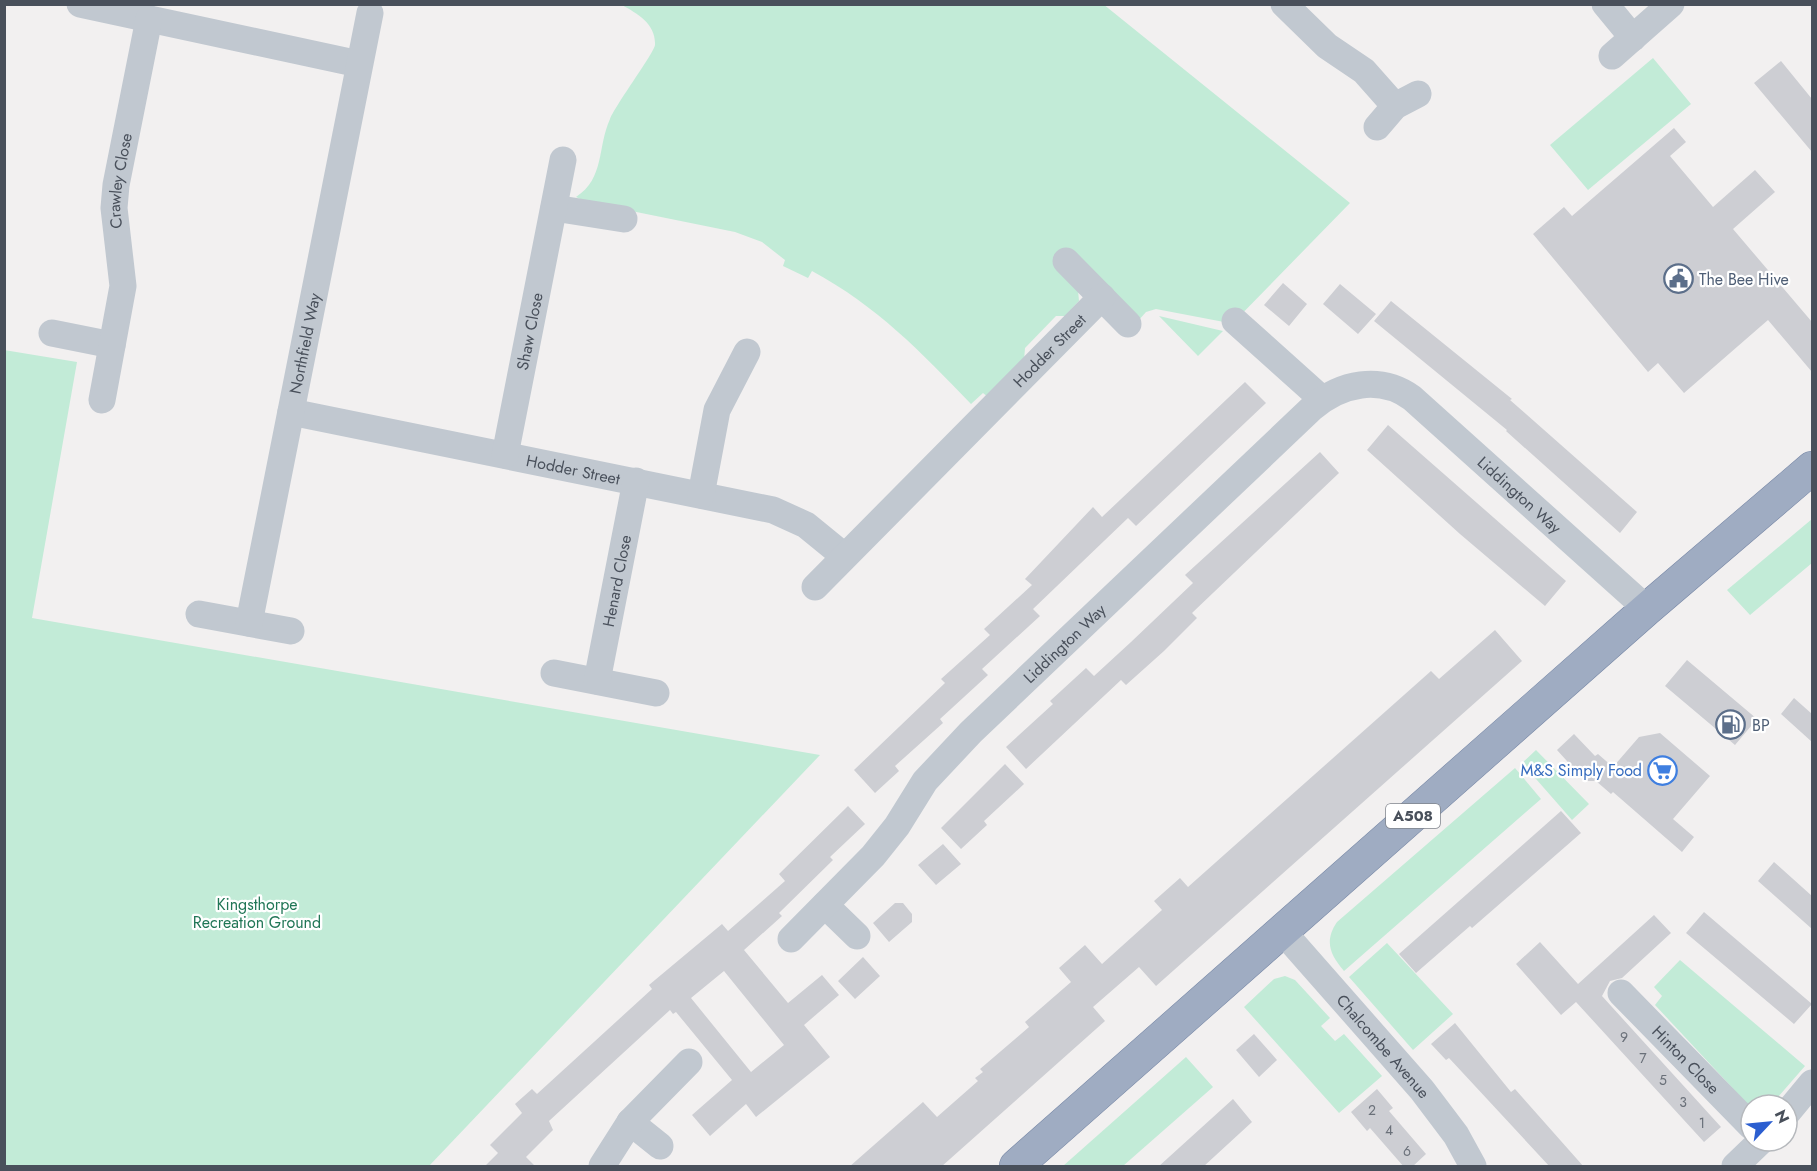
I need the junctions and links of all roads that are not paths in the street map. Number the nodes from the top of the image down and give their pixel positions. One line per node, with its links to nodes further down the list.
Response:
1 (80, 4): 6 (street)
2 (1284, 4): 10 (street)
3 (1605, 4): 7 (street)
4 (1671, 4): 7 (street)
5 (370, 13): 9 (street, Northfield Way)
6 (149, 19): 9 (street); 19 (street, Crawley Close)
7 (1633, 38): 8 (street)
8 (1612, 56)
9 (360, 64): 23 (street, Northfield Way)
10 (1377, 128)
11 (563, 160): 12 (street, Shaw Close)
12 (554, 207): 13 (street); 24 (street, Shaw Close)
13 (624, 219)
14 (1066, 261): 15 (street)
15 (1102, 297): 17 (street); 28 (street, Hodder Street)
16 (1234, 321): 21 (street)
17 (1128, 324)
18 (52, 333): 19 (street)
19 (112, 345): 22 (street, Crawley Close)
20 (747, 352): 27 (street)
21 (1322, 399): 30 (street, Liddington Way); 37 (street, Liddington Way)
22 (102, 400)
23 (291, 412): 24 (street, Hodder Street); 32 (street, Northfield Way)
24 (505, 455): 26 (street, Hodder Street)
25 (1812, 468): 30 (highway, A508)
26 (636, 481): 27 (street, Hodder Street); 35 (street, Henard Close)
27 (701, 495): 28 (street, Hodder Street)
28 (844, 556): 29 (street, Hodder Street)
29 (815, 587)
30 (1647, 609): 38 (highway, A508)
31 (199, 614): 32 (street)
32 (249, 623): 33 (street)
33 (291, 631)
34 (554, 673): 35 (street)
35 (597, 681): 36 (street)
36 (656, 693)
37 (825, 905): 39 (street); 40 (street, Liddington Way)
38 (1283, 932): 50 (highway, A508); 51 (street, Chalcombe Avenue)
39 (857, 936)
40 (791, 939)
41 (1621, 993): 45 (street, Hinton Close)
42 (688, 1062): 46 (street)
43 (1810, 1091): 44 (street)
44 (1799, 1102)
45 (1739, 1114)
46 (630, 1122): 47 (street); 49 (street)
47 (660, 1146)
48 (1749, 1153): 52 (street)
49 (602, 1167)
50 (1016, 1167)
51 (1473, 1167)
52 (1735, 1167)

